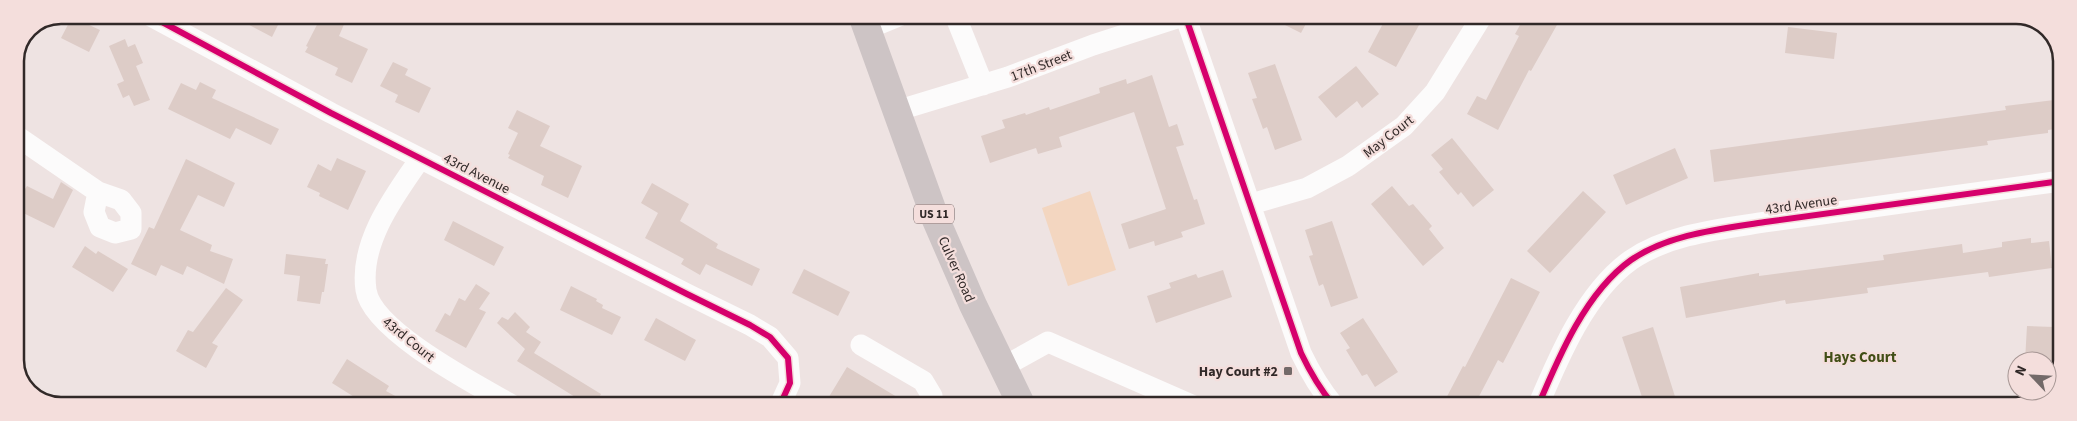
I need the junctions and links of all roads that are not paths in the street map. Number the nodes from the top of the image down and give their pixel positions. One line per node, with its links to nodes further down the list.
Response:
1 (166, 24): 10 (street, 43rd Avenue)
2 (866, 24): 8 (main road, Culver Road / US 11)
3 (959, 24): 7 (street)
4 (1160, 24): 7 (street, 17th Street)
5 (1188, 24): 13 (street)
6 (1477, 24): 13 (street, May Court)
7 (983, 85): 8 (street, 17th Street)
8 (896, 111): 15 (main road, Culver Road / US 11)
9 (24, 141): 12 (street)
10 (420, 159): 16 (street, 43rd Court); 17 (street, 43rd Avenue)
11 (2053, 182): 22 (street, 43rd Avenue)
12 (98, 192)
13 (1251, 204): 21 (street)
14 (861, 345): 18 (street)
15 (1003, 367): 19 (main road, Culver Road / US 11); 20 (street)
16 (498, 397)
17 (784, 397)
18 (932, 397)
19 (1018, 397)
20 (1173, 397)
21 (1328, 397)
22 (1542, 397)

